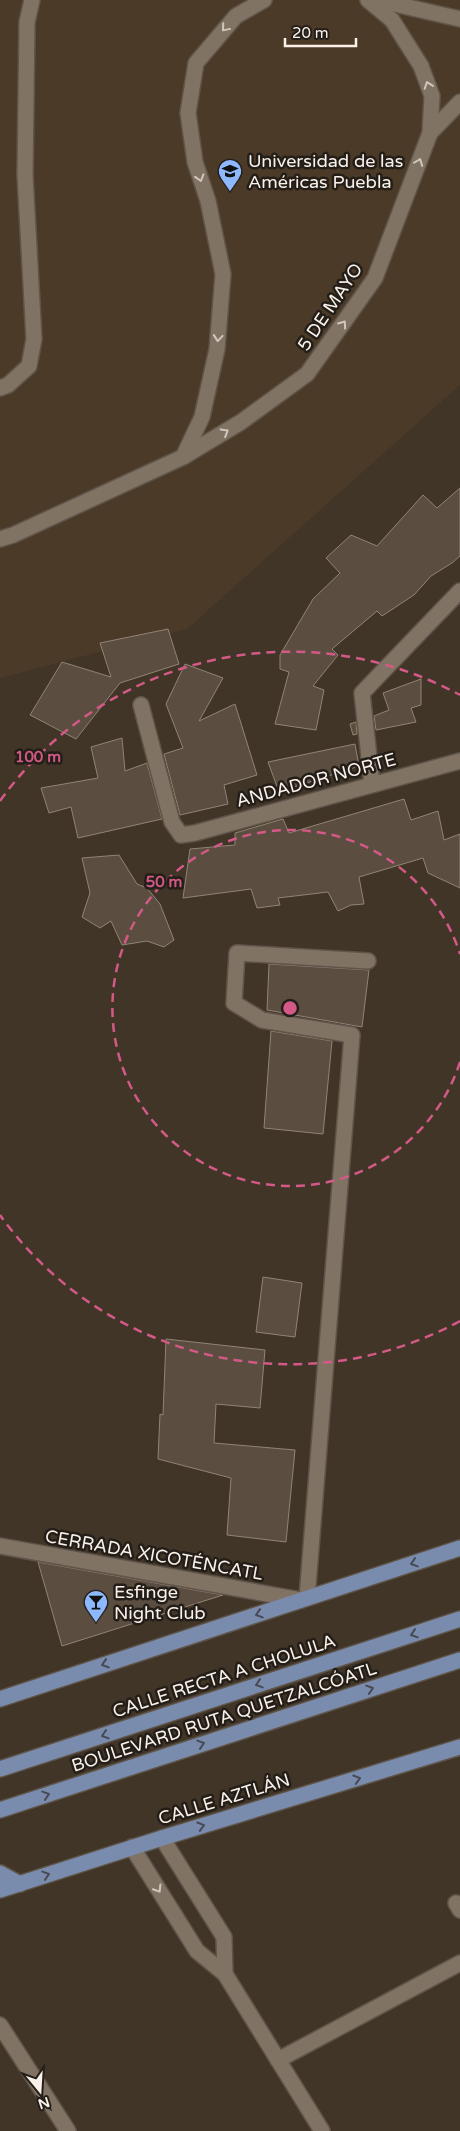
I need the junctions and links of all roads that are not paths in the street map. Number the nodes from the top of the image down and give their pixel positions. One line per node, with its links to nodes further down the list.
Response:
1 (32, 0): 8 (street)
2 (264, 0): 9 (street, one-way to 9)
3 (368, 0): 7 (street, one-way to 3)
4 (377, 0): 5 (street)
5 (460, 19)
6 (460, 102): 7 (street, 5 DE MAYO)
7 (430, 134): 9 (street, 5 DE MAYO, one-way to 7)
8 (0, 388)
9 (183, 458): 10 (street, 5 DE MAYO)
10 (0, 539)
11 (460, 591): 14 (street)
12 (141, 705): 14 (street, ANDADOR NORTE)
13 (460, 760): 14 (street, ANDADOR NORTE)
14 (372, 784)
15 (368, 961): 18 (street)
16 (0, 1546): 18 (street, CERRADA XICOTÉNCATL)
17 (460, 1548): 18 (main road, one-way to 18)
18 (304, 1599): 21 (main road, one-way to 21)
19 (460, 1619): 23 (main road, CALLE RECTA A CHOLULA, one-way to 23)
20 (460, 1660): 24 (main road, BOULEVARD RUTA QUETZALCÓATL, one-way to 20)
21 (0, 1699)
22 (460, 1747): 25 (main road, CALLE AZTLÁN, one-way to 22)
23 (0, 1769)
24 (0, 1810)
25 (162, 1838): 26 (main road, CALLE AZTLÁN); 31 (street)
26 (132, 1848): 28 (main road, CALLE AZTLÁN, one-way to 26); 31 (street, one-way to 31)
27 (0, 1873): 28 (main road)
28 (20, 1884): 29 (main road, CALLE AZTLÁN)
29 (0, 1890)
30 (460, 1963): 33 (street)
31 (225, 1974): 33 (street)
32 (0, 2025): 34 (street)
33 (278, 2060): 35 (street)
34 (68, 2131)
35 (322, 2131)

